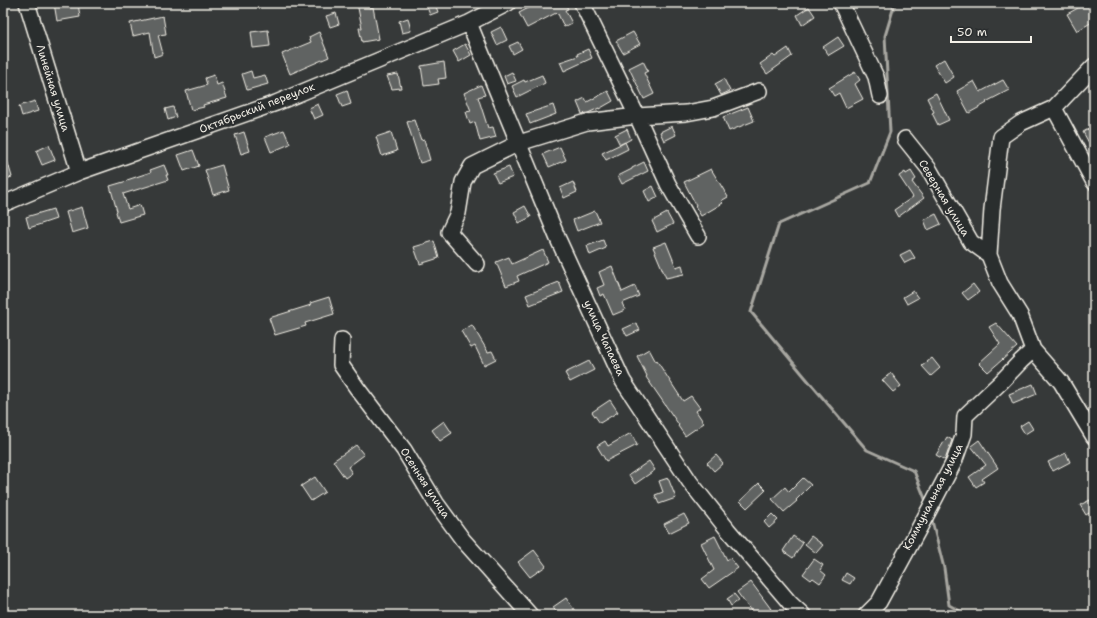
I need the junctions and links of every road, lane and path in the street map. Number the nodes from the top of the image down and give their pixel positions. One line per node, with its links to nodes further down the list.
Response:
1 (27, 3): 13 (street, Линейная улица)
2 (508, 3): 5 (street, Октябрьский переулок)
3 (582, 3): 10 (street)
4 (841, 3): 8 (street)
5 (469, 23): 12 (street, улица Чапаева); 13 (street, Октябрьский переулок)
6 (1094, 66): 9 (street)
7 (759, 90): 10 (street)
8 (880, 96)
9 (1054, 108): 14 (street); 17 (street)
10 (637, 116): 12 (street); 16 (street)
11 (905, 139): 17 (street, Северная улица)
12 (519, 143): 18 (street); 23 (street, улица Чапаева)
13 (79, 172): 15 (street, Октябрьский переулок)
14 (1094, 182)
15 (3, 204)
16 (698, 236)
17 (989, 255): 20 (street)
18 (477, 264)
19 (342, 340): 22 (street, Осенняя улица)
20 (1033, 350): 21 (street); 24 (street, Коммунальная улица)
21 (1094, 437)
22 (530, 615)
23 (803, 615)
24 (866, 615)

